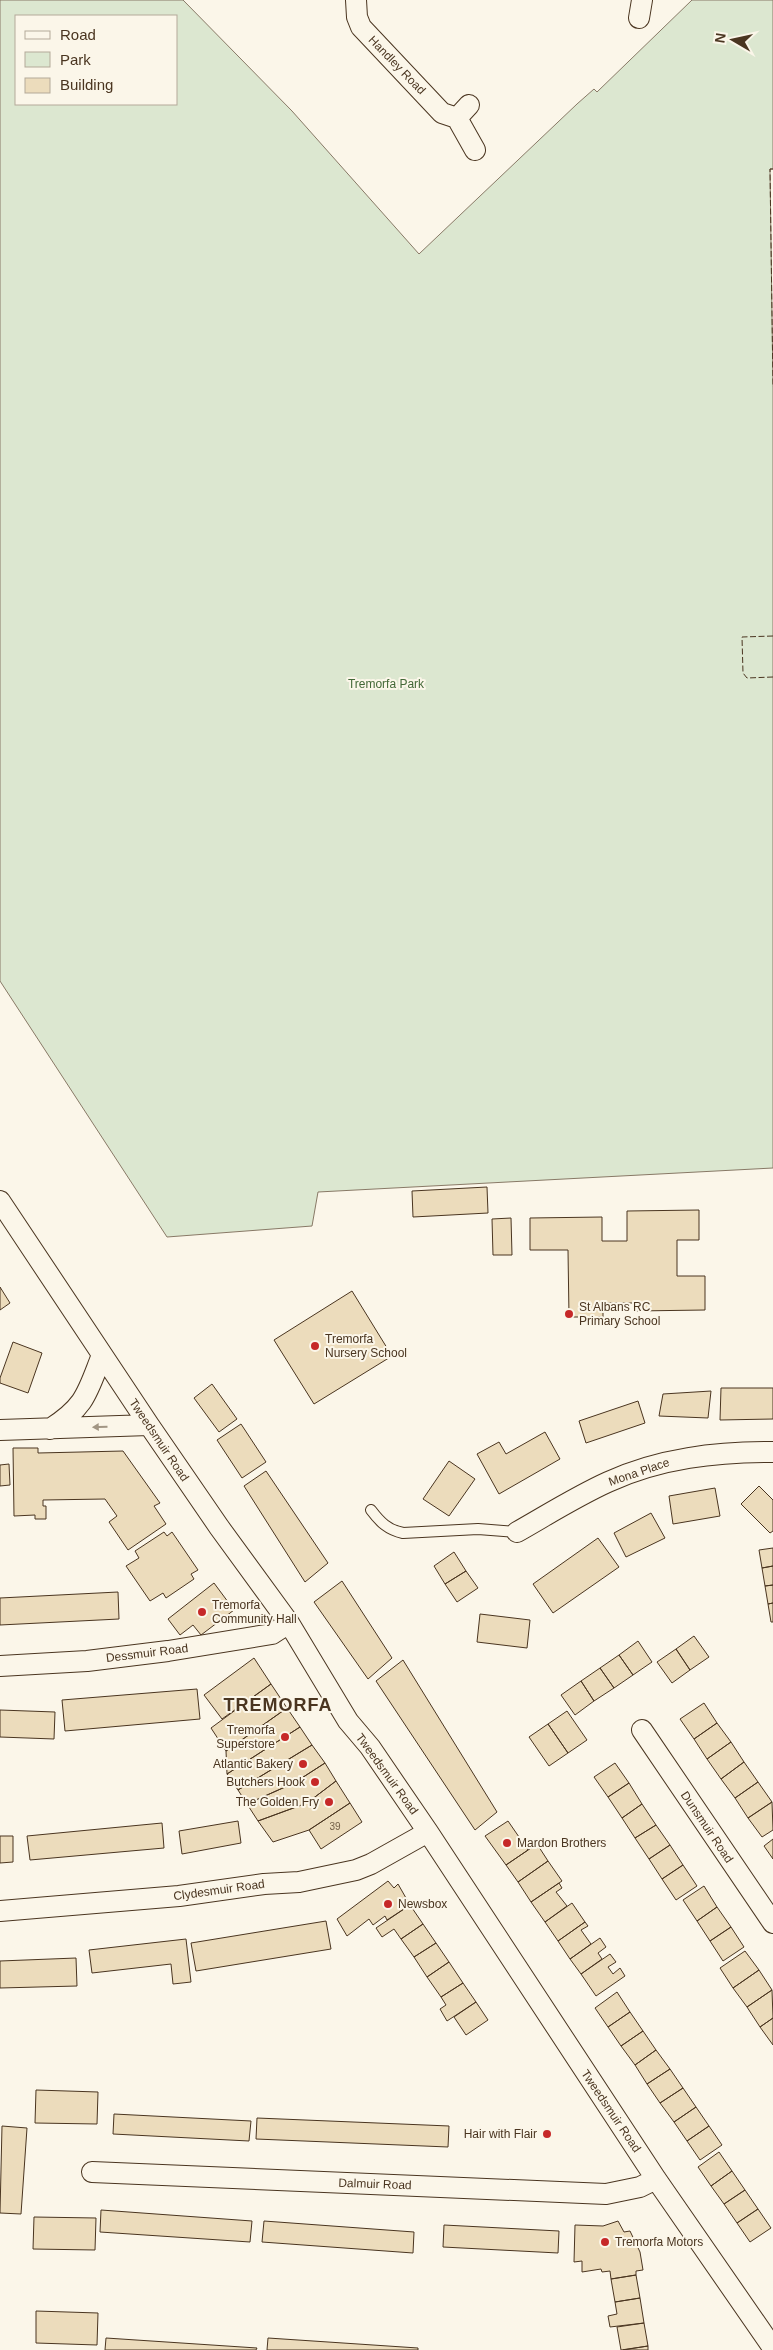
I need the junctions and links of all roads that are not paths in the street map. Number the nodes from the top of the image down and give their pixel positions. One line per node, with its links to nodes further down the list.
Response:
1 (356, 0): 2 (street, Handley Road)
2 (475, 150)
3 (0, 1201): 4 (street, Tweedsmuir Road)
4 (102, 1355): 5 (street, Tweedsmuir Road); 6 (street)
5 (149, 1425): 6 (street, one-way to 6); 11 (street, Tweedsmuir Road)
6 (50, 1428): 7 (street)
7 (0, 1430)
8 (773, 1452): 10 (street, Mona Place)
9 (371, 1510): 10 (lane)
10 (517, 1532)
11 (289, 1623): 12 (street, Dessmuir Road); 14 (street, Tweedsmuir Road)
12 (0, 1666)
13 (642, 1730): 16 (street, Dunsmuir Road)
14 (428, 1832): 15 (street, Clydesmuir Road); 18 (street, Tweedsmuir Road)
15 (0, 1910)
16 (773, 1923)
17 (92, 2172): 18 (street, Dalmuir Road)
18 (656, 2179): 19 (street, Tweedsmuir Road)
19 (773, 2348)

